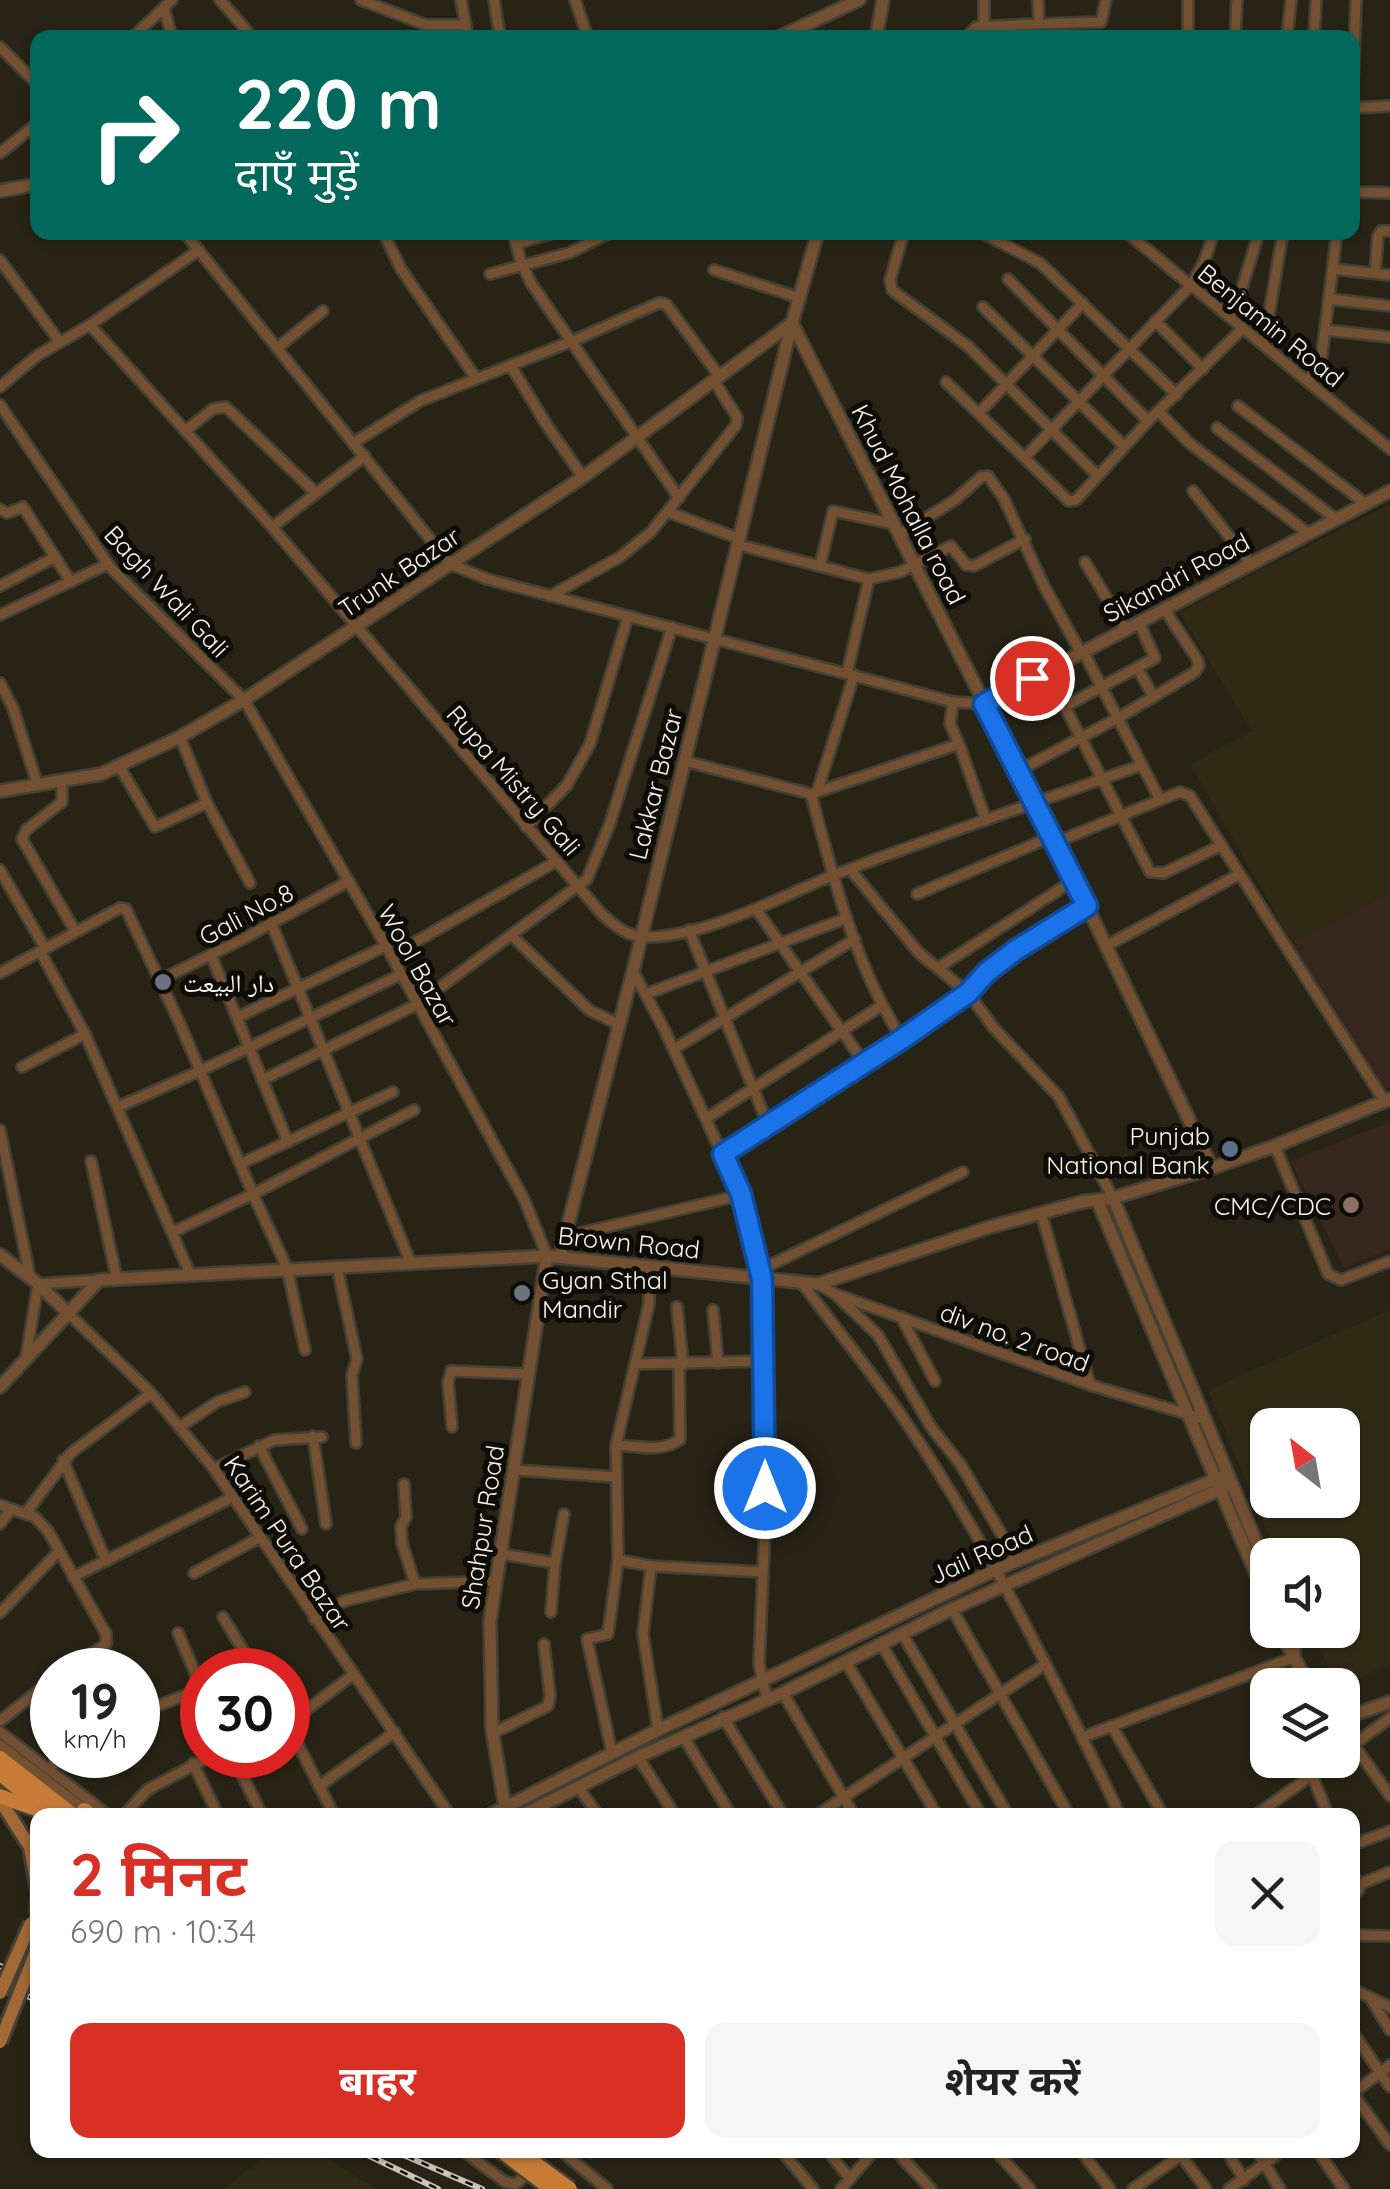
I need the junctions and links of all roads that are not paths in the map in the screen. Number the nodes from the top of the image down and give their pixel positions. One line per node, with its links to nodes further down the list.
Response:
1 (172, 0): 17 (street)
2 (220, 0): 23 (street)
3 (362, 0): 19 (street)
4 (461, 0): 19 (street)
5 (494, 0): 25 (street)
6 (575, 0): 26 (street)
7 (860, 0): 27 (street)
8 (884, 0): 28 (street)
9 (984, 0): 20 (street)
10 (1038, 0): 18 (street)
11 (1106, 0): 18 (street)
12 (1188, 0): 30 (street)
13 (1237, 0): 31 (street)
14 (1290, 0): 32 (street)
15 (1316, 0): 33 (street)
16 (1356, 0): 34 (street)
17 (164, 8): 21 (street); 22 (street)
18 (1039, 24): 20 (street)
19 (466, 25): 24 (street)
20 (984, 26): 29 (street)
21 (141, 30)
22 (170, 30)
23 (246, 30)
24 (467, 30)
25 (499, 30)
26 (585, 30)
27 (807, 30)
28 (880, 30)
29 (972, 30)
30 (1188, 30)
31 (1235, 30)
32 (1288, 30)
33 (1314, 30)
34 (1355, 30)
35 (0, 47): 36 (street)
36 (30, 77)
37 (1390, 106): 38 (street)
38 (1360, 108)
39 (30, 130): 40 (street)
40 (0, 153)
41 (30, 185): 42 (street)
42 (0, 191)
43 (1360, 192): 44 (street)
44 (1390, 193)
45 (1390, 231): 65 (street)
46 (191, 240): 60 (street)
47 (387, 240): 93 (street)
48 (515, 240): 59 (street)
49 (529, 240): 59 (street)
50 (595, 240): 62 (street)
51 (816, 240): 70 (street)
52 (902, 240): 97 (street)
53 (997, 240): 72 (street)
54 (1136, 240): 69 (street, Benjamin Road)
55 (1211, 240): 69 (street)
56 (1257, 240): 76 (street)
57 (1282, 240): 86 (street)
58 (1336, 240): 63 (street)
59 (516, 244): 62 (street)
60 (199, 250): 79 (street); 87 (street)
61 (0, 260): 84 (street)
62 (522, 266): 66 (street); 85 (street)
63 (1332, 269): 65 (street); 71 (street)
64 (714, 270): 70 (street)
65 (1375, 273): 67 (street)
66 (490, 274)
67 (1390, 275)
68 (1008, 279): 81 (street)
69 (1191, 285): 76 (street, Benjamin Road); 77 (street)
70 (800, 298): 78 (street)
71 (1329, 299): 73 (street); 82 (street)
72 (1083, 303): 81 (street); 88 (street)
73 (1390, 306)
74 (983, 308): 89 (street)
75 (322, 311): 87 (street)
76 (1233, 318): 80 (street, Benjamin Road)
77 (1156, 321): 88 (street); 91 (street)
78 (792, 323): 94 (street, Trunk Bazar); 126 (street, Khud Mohalla road); 129 (street, Lakkar Bazar)
79 (90, 325): 84 (street); 108 (street, Rupa Mistry Gali)
80 (1243, 328): 86 (street, Benjamin Road); 91 (street)
81 (1057, 330): 89 (street); 92 (street)
82 (1325, 330): 83 (street); 95 (street)
83 (1390, 337)
84 (59, 340): 98 (street)
85 (570, 342): 90 (street); 94 (street); 109 (street)
86 (1264, 344): 95 (street, Benjamin Road)
87 (277, 348): 110 (street)
88 (1129, 349): 92 (street); 99 (street)
89 (1032, 358): 97 (street); 100 (street)
90 (511, 366): 93 (street); 116 (street)
91 (1203, 369): 99 (street)
92 (1103, 374): 100 (street); 105 (street)
93 (476, 378): 110 (street)
94 (717, 379): 109 (street, Trunk Bazar); 120 (street)
95 (1308, 381): 112 (street, Benjamin Road)
96 (946, 382): 104 (street)
97 (1006, 386): 104 (street); 107 (street)
98 (0, 388)
99 (1177, 395): 103 (street)
100 (1076, 401): 107 (street); 111 (street)
101 (0, 405): 132 (street, Bagh Wali Gali)
102 (1238, 406): 121 (street)
103 (1158, 412): 105 (street); 127 (street)
104 (979, 413): 114 (street)
105 (1148, 421): 111 (street)
106 (1217, 428): 124 (street)
107 (1051, 429): 114 (street); 115 (street)
108 (186, 430): 119 (street); 125 (street, Rupa Mistry Gali)
109 (637, 437): 116 (street, Trunk Bazar); 120 (street)
110 (355, 442): 113 (street)
111 (1124, 446): 115 (street)
112 (1390, 450)
113 (365, 456): 119 (street); 133 (street)
114 (1024, 456): 115 (street)
115 (1098, 476)
116 (583, 477): 133 (street, Trunk Bazar)
117 (1193, 491): 134 (street)
118 (1390, 491): 121 (street, Sikandri Road)
119 (316, 493): 125 (street)
120 (679, 498): 123 (street)
121 (1366, 504): 124 (street, Sikandri Road)
122 (0, 509): 130 (street)
123 (668, 512): 129 (street); 140 (street)
124 (1336, 519): 127 (street, Sikandri Road)
125 (272, 527): 146 (street, Rupa Mistry Gali)
126 (896, 529): 128 (street); 135 (street, Khud Mohalla road); 136 (street)
127 (1308, 532): 134 (street, Sikandri Road)
128 (1025, 540): 135 (street); 149 (street)
129 (740, 542): 136 (street); 148 (street, Lakkar Bazar)
130 (55, 556): 138 (street); 139 (street)
131 (1085, 562): 147 (street)
132 (108, 564): 138 (street); 156 (street, Bagh Wali Gali)
133 (450, 564): 140 (street); 146 (street, Trunk Bazar)
134 (1250, 564): 141 (street, Sikandri Road)
135 (913, 565): 137 (street); 158 (street, Khud Mohalla road)
136 (820, 566): 137 (street)
137 (869, 579): 152 (street)
138 (70, 582): 142 (street)
139 (0, 586)
140 (550, 596): 143 (street)
141 (1164, 610): 144 (street, Sikandri Road); 155 (street)
142 (0, 615)
143 (628, 616): 145 (street); 178 (street)
144 (1139, 623): 147 (street, Sikandri Road); 150 (street)
145 (672, 627): 148 (street); 189 (street)
146 (358, 628): 156 (street, Trunk Bazar); 178 (street, Rupa Mistry Gali)
147 (1126, 630): 149 (street, Sikandri Road)
148 (715, 638): 152 (street); 164 (street, Lakkar Bazar)
149 (1082, 652): 151 (street, Sikandri Road); 154 (street)
150 (1138, 668): 154 (street); 155 (street)
151 (1046, 672): 158 (street, Sikandri Road); 159 (street)
152 (850, 674): 157 (street); 172 (street)
153 (0, 683): 170 (street)
154 (1102, 687): 159 (street); 160 (street)
155 (1154, 697): 160 (street)
156 (244, 700): 161 (street, Trunk Bazar); 187 (street, Wool Bazar)
157 (953, 702): 158 (street); 163 (street)
158 (984, 704): 167 (street, Khud Mohalla road)
159 (1064, 707): 162 (street)
160 (1118, 718): 162 (street); 165 (street)
161 (180, 736): 166 (street, Trunk Bazar); 175 (street)
162 (1080, 739): 167 (street); 168 (street)
163 (959, 744): 172 (street); 177 (street)
164 (684, 761): 172 (street); 198 (street, Lakkar Bazar)
165 (1142, 764): 168 (street); 173 (street)
166 (118, 766): 169 (street, Trunk Bazar); 175 (street)
167 (1018, 771): 174 (street, Khud Mohalla road)
168 (1102, 779): 174 (street); 176 (street)
169 (62, 782): 170 (street, Trunk Bazar); 196 (street)
170 (38, 786): 171 (street, Trunk Bazar)
171 (0, 791)
172 (814, 792): 185 (street)
173 (1160, 800): 176 (street); 180 (street)
174 (1033, 802): 177 (street); 179 (street, Khud Mohalla road)
175 (207, 803): 188 (street)
176 (1119, 815): 179 (street); 180 (street)
177 (986, 820): 182 (street)
178 (526, 826): 181 (street, Rupa Mistry Gali)
179 (1053, 840): 186 (street, Khud Mohalla road); 190 (street)
180 (1220, 846): 184 (street)
181 (557, 861): 189 (street, Rupa Mistry Gali); 205 (street)
182 (850, 869): 185 (street); 206 (street)
183 (0, 870): 203 (street)
184 (1238, 875): 202 (street); 234 (street)
185 (833, 876): 192 (street); 193 (street)
186 (1074, 880): 191 (street, Khud Mohalla road); 206 (street)
187 (349, 882): 194 (street, Gali No.8); 201 (street, Wool Bazar)
188 (250, 883)
189 (579, 887): 197 (street); 198 (street, Rupa Mistry Gali)
190 (917, 894)
191 (1087, 906): 202 (street, Khud Mohalla road); 214 (street)
192 (756, 909): 195 (street); 200 (street)
193 (847, 918): 199 (street); 200 (street)
194 (272, 924): 204 (street, Gali No.8); 213 (street)
195 (689, 930): 198 (street); 208 (street)
196 (75, 931): 203 (street); 212 (street)
197 (510, 935): 216 (street); 221 (street)
198 (640, 938): 207 (street, Lakkar Bazar)
199 (855, 939): 209 (street); 217 (street)
200 (782, 944): 208 (street); 209 (street)
201 (386, 946): 205 (street, Wool Bazar); 213 (street)
202 (1106, 946): 247 (street, Khud Mohalla road)
203 (42, 950): 210 (street); 223 (street)
204 (211, 956): 212 (street, Gali No.8); 218 (street)
205 (391, 956): 211 (street, Wool Bazar)
206 (938, 968): 214 (street)
207 (634, 972): 215 (street); 221 (street, Lakkar Bazar)
208 (706, 972): 215 (street); 220 (street)
209 (802, 972): 220 (street); 222 (street)
210 (0, 973)
211 (400, 975): 216 (street, Wool Bazar); 219 (street)
212 (160, 980): 230 (street)
213 (298, 988): 218 (street); 219 (street)
214 (968, 993): 224 (street); 251 (street)
215 (646, 994): 226 (street)
216 (416, 1005): 227 (street); 257 (street, Wool Bazar)
217 (880, 1006): 222 (street); 224 (street)
218 (238, 1018): 225 (street)
219 (311, 1018): 225 (street); 227 (street)
220 (724, 1018): 226 (street); 232 (street)
221 (620, 1025): 255 (street, Lakkar Bazar)
222 (842, 1031): 228 (street); 232 (street)
223 (84, 1034): 229 (street); 235 (street)
224 (902, 1039): 228 (street)
225 (250, 1047): 230 (street); 231 (street)
226 (674, 1050): 238 (street)
227 (325, 1051): 231 (street); 237 (street)
228 (865, 1064): 239 (street)
229 (22, 1067)
230 (200, 1071): 235 (street); 246 (street)
231 (262, 1080): 242 (street)
232 (753, 1089): 238 (street); 239 (street)
233 (393, 1092): 237 (street)
234 (1387, 1101): 243 (street, Brown Road)
235 (118, 1107): 254 (street)
236 (414, 1110): 241 (street)
237 (350, 1112): 241 (street); 242 (street)
238 (707, 1118): 244 (street)
239 (768, 1125): 244 (street)
240 (0, 1130): 265 (street)
241 (361, 1140): 249 (street); 258 (street)
242 (288, 1142): 246 (street)
243 (1275, 1146): 247 (street, Brown Road); 259 (street)
244 (723, 1154): 250 (street)
245 (91, 1162): 267 (street)
246 (240, 1164): 249 (street)
247 (1212, 1168): 251 (street, Brown Road)
248 (962, 1172): 263 (street)
249 (253, 1194): 254 (street); 262 (street)
250 (741, 1194): 255 (street); 263 (street)
251 (1112, 1198): 252 (street, Brown Road); 288 (street)
252 (1098, 1200): 253 (street, Brown Road); 287 (street)
253 (1042, 1216): 269 (street, Brown Road); 283 (street)
254 (173, 1232): 264 (street)
255 (564, 1237): 257 (street, Lakkar Bazar)
256 (0, 1255): 265 (street)
257 (553, 1256): 258 (street, Brown Road); 261 (street, Brown Road); 281 (street, Shahpur Road)
258 (410, 1261): 260 (street, Brown Road)
259 (1390, 1262)
260 (336, 1267): 262 (street, Brown Road); 291 (street)
261 (649, 1267): 263 (street, Brown Road); 279 (street)
262 (287, 1268): 264 (street, Brown Road); 275 (street)
263 (761, 1275): 268 (street, Brown Road); 277 (street)
264 (191, 1276): 267 (street, Brown Road)
265 (34, 1280): 266 (street); 273 (street); 276 (street)
266 (99, 1280): 267 (street, Brown Road); 273 (street)
267 (117, 1280)
268 (802, 1283): 269 (street, Brown Road); 320 (street)
269 (818, 1284): 270 (street, div no. 2 road)
270 (835, 1294): 274 (street, div no. 2 road); 317 (street)
271 (677, 1307): 280 (street)
272 (713, 1310): 278 (street)
273 (69, 1314): 276 (street); 286 (street, Karim Pura Bazar)
274 (901, 1318): 282 (street); 283 (street, div no. 2 road)
275 (305, 1350)
276 (26, 1358): 284 (street)
277 (764, 1360): 278 (street); 321 (street)
278 (718, 1363): 280 (street)
279 (634, 1364): 280 (street); 292 (street)
280 (681, 1365): 292 (street)
281 (528, 1374): 290 (street); 296 (street, Shahpur Road)
282 (934, 1381)
283 (1090, 1385): 287 (street, div no. 2 road)
284 (0, 1387)
285 (245, 1392): 289 (street)
286 (151, 1394): 289 (street, Karim Pura Bazar); 294 (street)
287 (1184, 1412): 288 (street, div no. 2 road); 298 (street)
288 (1201, 1418): 298 (street)
289 (181, 1426): 295 (street, Karim Pura Bazar)
290 (452, 1427)
291 (356, 1443)
292 (616, 1445): 297 (street)
293 (259, 1446): 295 (street); 306 (street); 307 (street)
294 (63, 1460): 303 (street); 316 (street)
295 (214, 1470): 300 (street, Karim Pura Bazar)
296 (514, 1470): 297 (street); 313 (street, Shahpur Road)
297 (616, 1477): 315 (street)
298 (1222, 1482): 309 (street, Jail Road); 310 (street); 312 (street, Jail Road); 314 (street)
299 (404, 1484): 325 (street)
300 (233, 1496): 308 (street, Karim Pura Bazar); 316 (street)
301 (0, 1505): 302 (street)
302 (12, 1509): 303 (street); 305 (street)
303 (26, 1513): 311 (street)
304 (564, 1514): 318 (street)
305 (0, 1524)
306 (326, 1524)
307 (302, 1529)
308 (259, 1538): 322 (street); 331 (street, Karim Pura Bazar)
309 (1070, 1538): 312 (street); 317 (street, Jail Road)
310 (1251, 1538)
311 (59, 1550): 323 (street); 329 (street)
312 (1076, 1553): 326 (street, Jail Road)
313 (500, 1554): 318 (street); 324 (street, Shahpur Road)
314 (1250, 1555)
315 (618, 1560): 319 (street); 367 (street)
316 (106, 1561): 323 (street)
317 (1017, 1561): 320 (street, Jail Road)
318 (556, 1563): 328 (street)
319 (650, 1566): 321 (street); 358 (street)
320 (995, 1570): 326 (street); 346 (street, Jail Road)
321 (763, 1572): 346 (street)
322 (194, 1574)
323 (73, 1577): 336 (street)
324 (496, 1580): 325 (street); 361 (street, Shahpur Road)
325 (415, 1584): 331 (street)
326 (1003, 1586): 327 (street, Jail Road); 343 (street)
327 (952, 1609): 333 (street, Jail Road); 348 (street)
328 (551, 1612)
329 (0, 1613)
330 (223, 1617): 338 (street)
331 (314, 1620): 345 (street, Karim Pura Bazar)
332 (178, 1633): 337 (street)
333 (903, 1635): 335 (street, Jail Road); 356 (street)
334 (544, 1644): 361 (street)
335 (882, 1646): 342 (street, Jail Road); 363 (street)
336 (98, 1648)
337 (184, 1648)
338 (241, 1648)
339 (1290, 1648): 341 (street)
340 (1294, 1648): 341 (street)
341 (1295, 1656): 344 (street); 357 (street)
342 (846, 1662): 347 (street, Jail Road); 372 (street)
343 (1044, 1665): 348 (street); 364 (street)
344 (1301, 1668)
345 (354, 1674): 351 (street); 360 (street, Karim Pura Bazar)
346 (762, 1683): 350 (street); 358 (street, Jail Road)
347 (784, 1692): 350 (street, Jail Road); 384 (street)
348 (1000, 1695): 356 (street); 407 (street)
349 (30, 1698): 355 (street)
350 (767, 1699): 354 (street, Jail Road)
351 (310, 1707)
352 (1389, 1710): 353 (street); 365 (street)
353 (1360, 1712)
354 (723, 1717): 362 (street, Jail Road); 401 (street)
355 (0, 1722)
356 (955, 1724): 363 (street); 406 (street)
357 (1112, 1726): 364 (street); 409 (street)
358 (658, 1730): 367 (street, Jail Road)
359 (0, 1732): 369 (street)
360 (395, 1732): 381 (street); 396 (street, Karim Pura Bazar)
361 (493, 1733): 386 (street, Shahpur Road)
362 (683, 1736): 370 (street, Jail Road); 400 (street)
363 (936, 1737): 372 (street); 405 (street)
364 (1083, 1737): 408 (street)
365 (1360, 1738)
366 (0, 1746): 390 (street)
367 (612, 1753): 386 (street, Jail Road)
368 (1360, 1753): 383 (street)
369 (30, 1755)
370 (638, 1756): 382 (street, Jail Road); 399 (street)
371 (0, 1758): 389 (main road)
372 (904, 1758): 384 (street); 404 (street)
373 (310, 1768): 381 (street)
374 (180, 1771): 392 (street)
375 (0, 1774): 388 (main road)
376 (60, 1778): 391 (street)
377 (200, 1778): 393 (street)
378 (244, 1778): 394 (street)
379 (1308, 1778): 410 (street)
380 (1313, 1778): 411 (street)
381 (319, 1786): 395 (street)
382 (578, 1788): 397 (street, Jail Road); 398 (street)
383 (1390, 1796)
384 (844, 1797): 402 (street); 403 (street)
385 (0, 1798): 387 (main road); 414 (main road)
386 (505, 1807)
387 (31, 1808)
388 (43, 1808)
389 (75, 1808)
390 (76, 1808)
391 (99, 1808)
392 (130, 1808)
393 (215, 1808)
394 (258, 1808)
395 (330, 1808)
396 (445, 1808)
397 (549, 1808)
398 (593, 1808)
399 (671, 1808)
400 (727, 1808)
401 (778, 1808)
402 (827, 1808)
403 (850, 1808)
404 (933, 1808)
405 (977, 1808)
406 (1004, 1808)
407 (1065, 1808)
408 (1117, 1808)
409 (1159, 1808)
410 (1266, 1808)
411 (1325, 1808)
412 (1390, 1831): 413 (street)
413 (1360, 1842)
414 (30, 1847)
415 (1390, 1872): 416 (street)
416 (1360, 1883)
417 (30, 1925): 421 (main road, bridge)
418 (1360, 1935): 419 (street)
419 (1390, 1936)
420 (30, 1966): 426 (main road, bridge)
421 (0, 1993)
422 (1360, 1993): 423 (street)
423 (1371, 1998): 424 (street); 425 (street)
424 (1390, 2007)
425 (1390, 2030)
426 (0, 2042)
427 (1360, 2043): 429 (street)
428 (1390, 2065): 429 (street)
429 (1380, 2072): 430 (street); 431 (street)
430 (1390, 2086)
431 (1360, 2088)
432 (1360, 2103): 433 (street)
433 (1390, 2145)
434 (473, 2158): 437 (street)
435 (510, 2158): 454 (main road, bridge)
436 (528, 2158): 455 (main road, bridge)
437 (539, 2158)
438 (569, 2158): 456 (street)
439 (788, 2158): 457 (street)
440 (833, 2158): 452 (street)
441 (869, 2158): 452 (street)
442 (902, 2158): 459 (street)
443 (1002, 2158): 460 (street)
444 (1086, 2158): 461 (street)
445 (1173, 2158): 462 (street)
446 (1183, 2158): 463 (street)
447 (1231, 2158): 453 (street)
448 (1260, 2158): 451 (street)
449 (1272, 2158): 451 (street)
450 (1323, 2158): 466 (street)
451 (1263, 2165): 453 (street); 465 (street)
452 (850, 2180): 458 (street)
453 (1244, 2180): 464 (street)
454 (551, 2189)
455 (570, 2189)
456 (606, 2189)
457 (814, 2189)
458 (842, 2189)
459 (931, 2189)
460 (1030, 2189)
461 (1110, 2189)
462 (1133, 2189)
463 (1206, 2189)
464 (1230, 2189)
465 (1280, 2189)
466 (1344, 2189)

